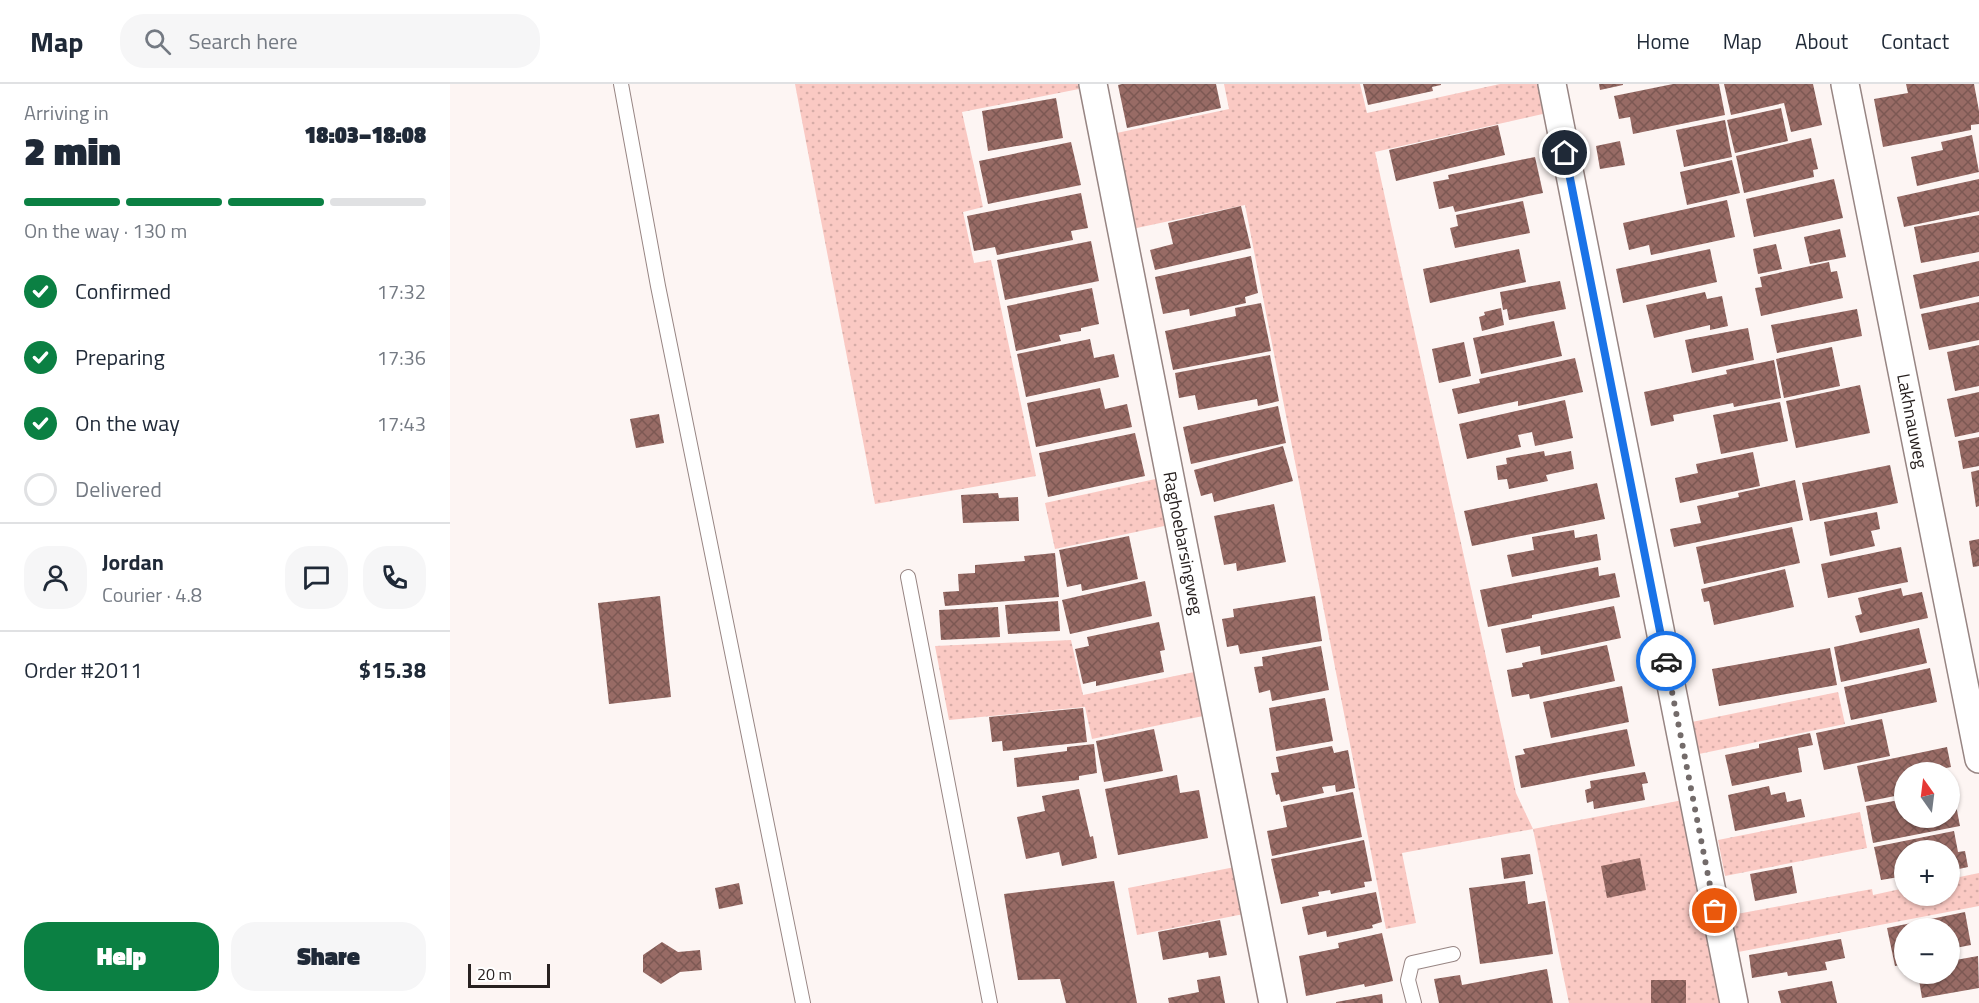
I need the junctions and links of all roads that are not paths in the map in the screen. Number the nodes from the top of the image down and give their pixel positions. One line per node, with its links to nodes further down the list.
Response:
1 (621, 84): 8 (lane)
2 (1093, 84): 10 (street, Raghoebarsingweg)
3 (1552, 84): 12 (street)
4 (1845, 84): 6 (street, Lakhnauweg)
5 (908, 577): 9 (lane)
6 (1979, 759)
7 (1453, 954): 11 (lane)
8 (803, 1003)
9 (990, 1003)
10 (1273, 1003)
11 (1414, 1003)
12 (1734, 1003)

